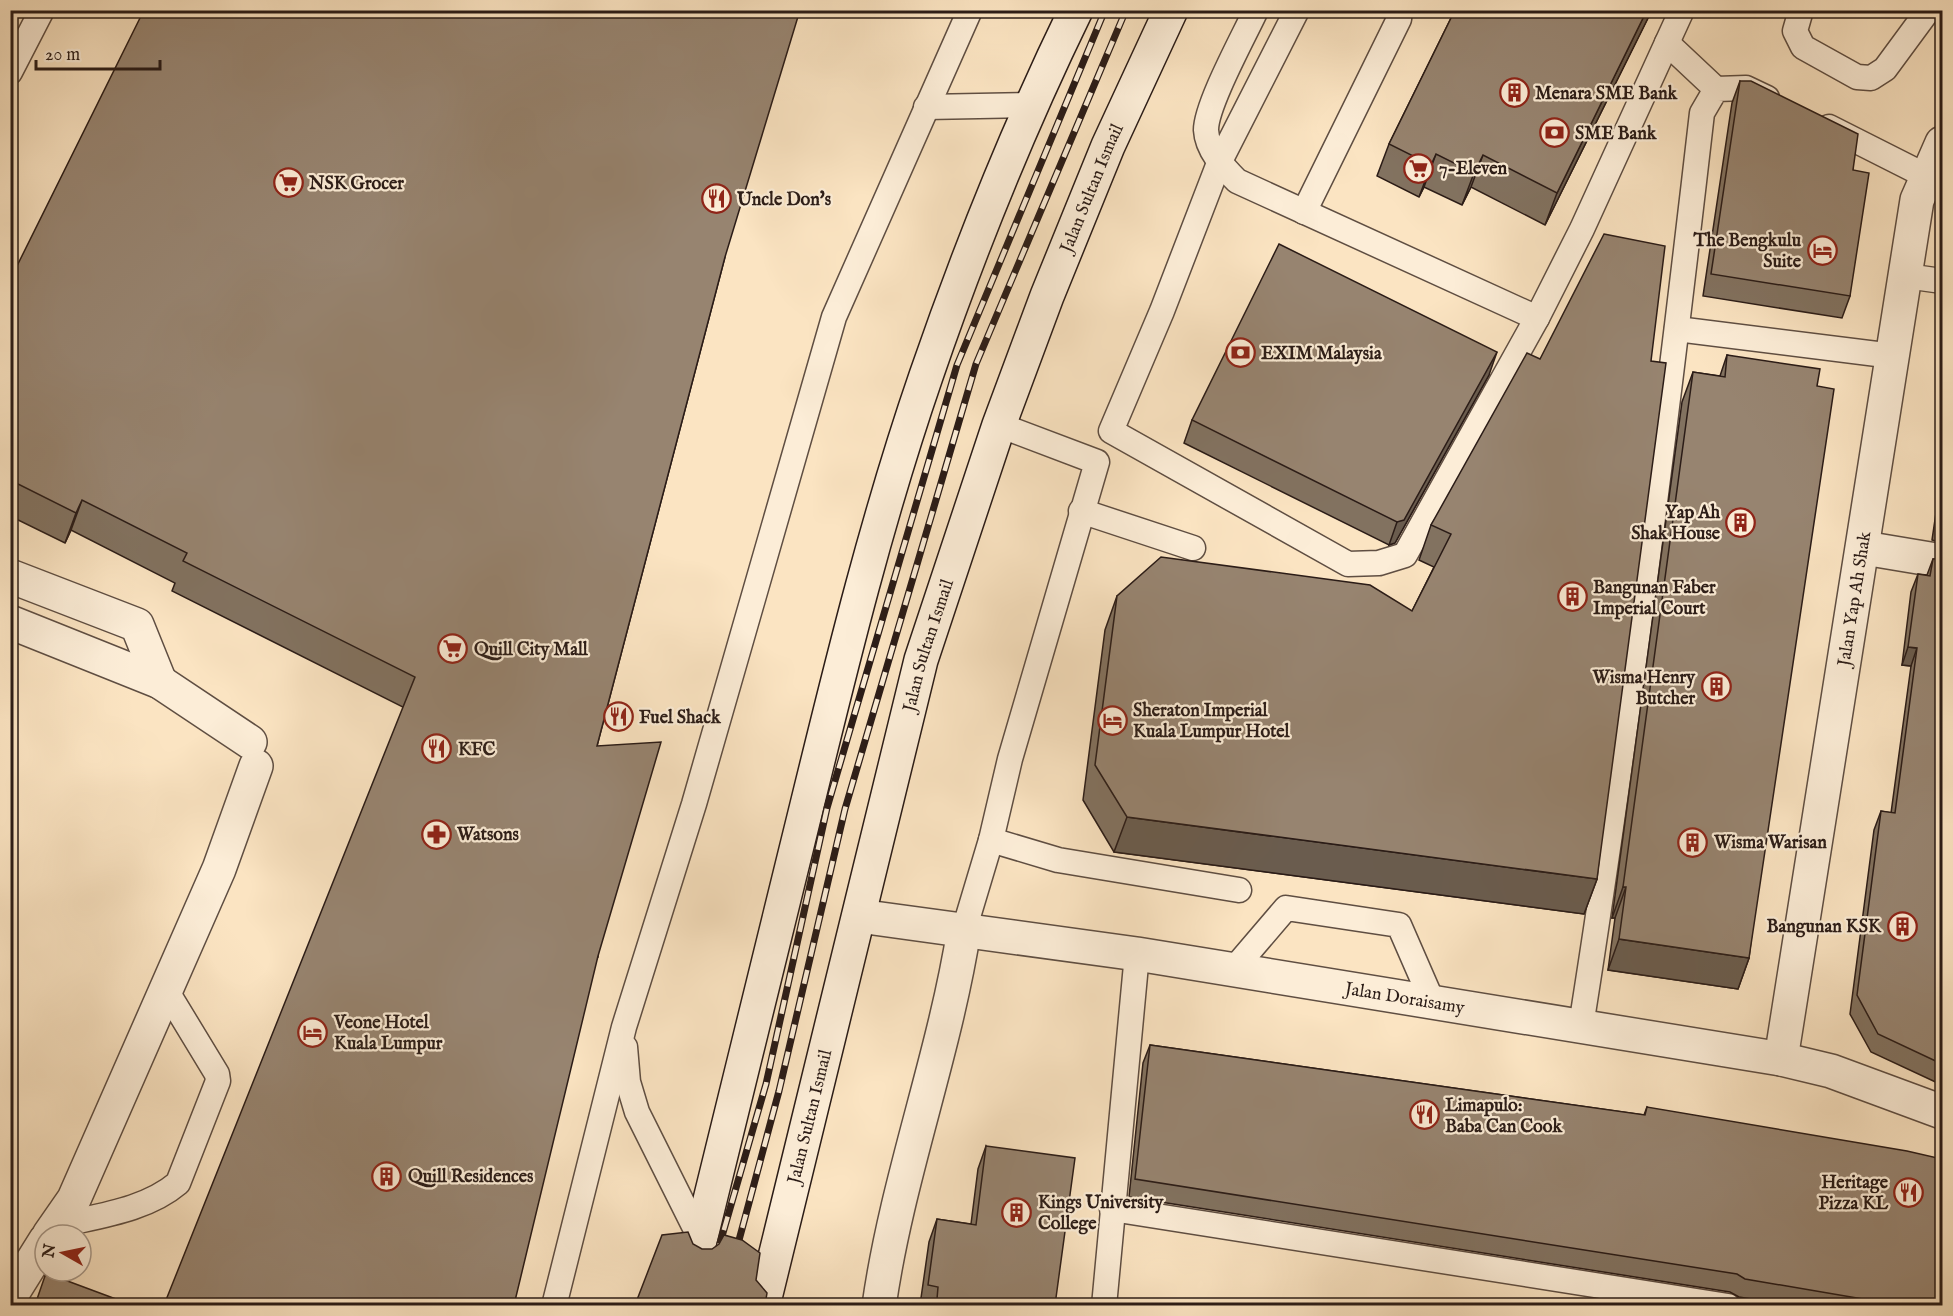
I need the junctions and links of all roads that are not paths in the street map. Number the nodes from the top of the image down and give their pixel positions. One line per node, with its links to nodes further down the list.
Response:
1 (42, 10): 12 (lane)
2 (970, 10): 15 (lane)
3 (1076, 10): 14 (street)
4 (1171, 10): 25 (street, Jalan Sultan Ismail)
5 (1257, 10): 17 (lane)
6 (1297, 10): 17 (lane)
7 (1400, 10): 19 (lane)
8 (1682, 10): 11 (lane)
9 (1801, 10): 10 (lane)
10 (1931, 15)
11 (1667, 43): 13 (lane); 22 (lane)
12 (10, 72)
13 (1716, 89): 18 (lane); 23 (lane)
14 (1030, 105): 15 (lane); 50 (street)
15 (926, 107): 44 (lane)
16 (1942, 143): 18 (street, Jalan Yap Ah Shak)
17 (1219, 163): 19 (lane); 26 (lane)
18 (1926, 176): 20 (street, Jalan Yap Ah Shak)
19 (1304, 212): 22 (lane)
20 (1905, 276): 21 (lane); 24 (street, Jalan Yap Ah Shak)
21 (1942, 281)
22 (1537, 318): 26 (lane)
23 (1677, 329): 24 (lane); 43 (lane)
24 (1893, 356): 30 (street, Jalan Yap Ah Shak)
25 (999, 426): 27 (lane); 37 (street, Jalan Sultan Ismail)
26 (1111, 431): 27 (lane)
27 (1097, 462): 28 (lane)
28 (1081, 511): 29 (lane); 35 (lane)
29 (1193, 548)
30 (1864, 548): 31 (street); 45 (street, Jalan Yap Ah Shak)
31 (1942, 561)
32 (10, 576): 34 (street)
33 (10, 622): 34 (street)
34 (160, 682): 41 (street)
35 (991, 840): 36 (lane); 38 (lane)
36 (1239, 890)
37 (859, 916): 38 (street, Jalan Doraisamy); 52 (street, Jalan Sultan Ismail)
38 (964, 930): 39 (street, Jalan Doraisamy); 53 (street)
39 (1137, 954): 40 (street, Jalan Doraisamy); 47 (lane)
40 (1233, 970): 42 (street, Jalan Doraisamy); 42 (lane)
41 (166, 990): 48 (street); 49 (lane)
42 (1433, 1002): 43 (street, Jalan Doraisamy)
43 (1581, 1026): 45 (street, Jalan Doraisamy)
44 (624, 1027): 50 (lane); 51 (lane)
45 (1781, 1059): 46 (street, Jalan Doraisamy)
46 (1942, 1112)
47 (1112, 1209): 54 (lane); 55 (lane)
48 (58, 1223)
49 (84, 1223)
50 (698, 1250)
51 (554, 1305)
52 (763, 1305)
53 (879, 1305)
54 (1104, 1305)
55 (1728, 1305)

